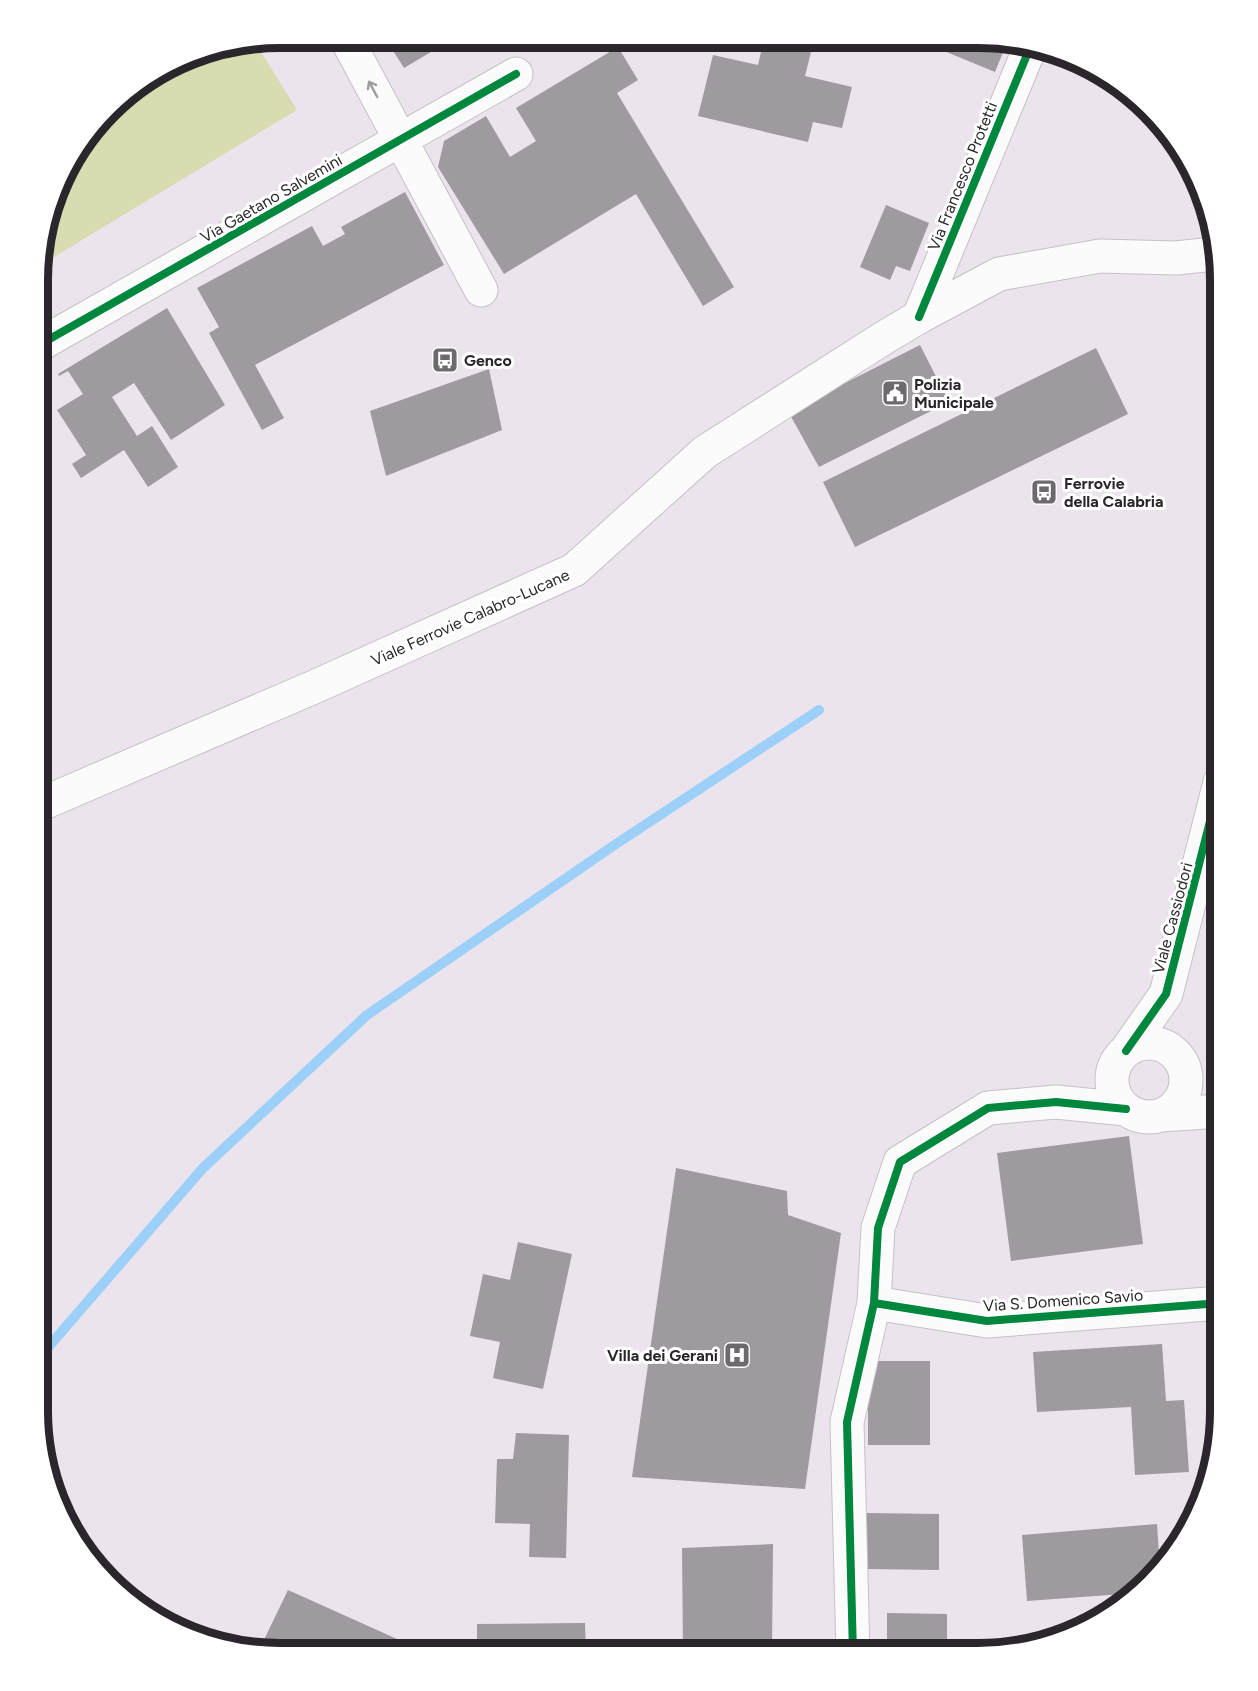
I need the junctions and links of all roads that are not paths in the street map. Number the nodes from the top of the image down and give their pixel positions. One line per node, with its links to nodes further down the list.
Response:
1 (351, 48): 4 (street, one-way to 1)
2 (1028, 53): 9 (street, Via Francesco Protetti)
3 (516, 74): 4 (street, Via Gaetano Salvemini)
4 (400, 140): 8 (street); 10 (street, Via Gaetano Salvemini)
5 (1209, 255): 6 (street)
6 (1176, 258): 7 (street); 9 (street, Viale Ferrovie Calabro-Lucane)
7 (1210, 269)
8 (481, 290)
9 (919, 317): 11 (street, Viale Ferrovie Calabro-Lucane)
10 (48, 340)
11 (48, 801)
12 (1210, 821): 13 (street, Viale Cassiodori)
13 (1166, 994): 14 (street, Viale Cassiodori); 15 (street, Viale Cassiodori)
14 (1119, 1064): 15 (street); 17 (street); 18 (street)
15 (1181, 1066): 16 (street); 20 (street)
16 (1210, 1088)
17 (1056, 1102): 18 (street); 21 (street)
18 (1126, 1109): 20 (street)
19 (1210, 1112): 20 (street)
20 (1161, 1115)
21 (874, 1304): 22 (street, Via S. Domenico Savio); 23 (street)
22 (1210, 1304)
23 (853, 1643)

